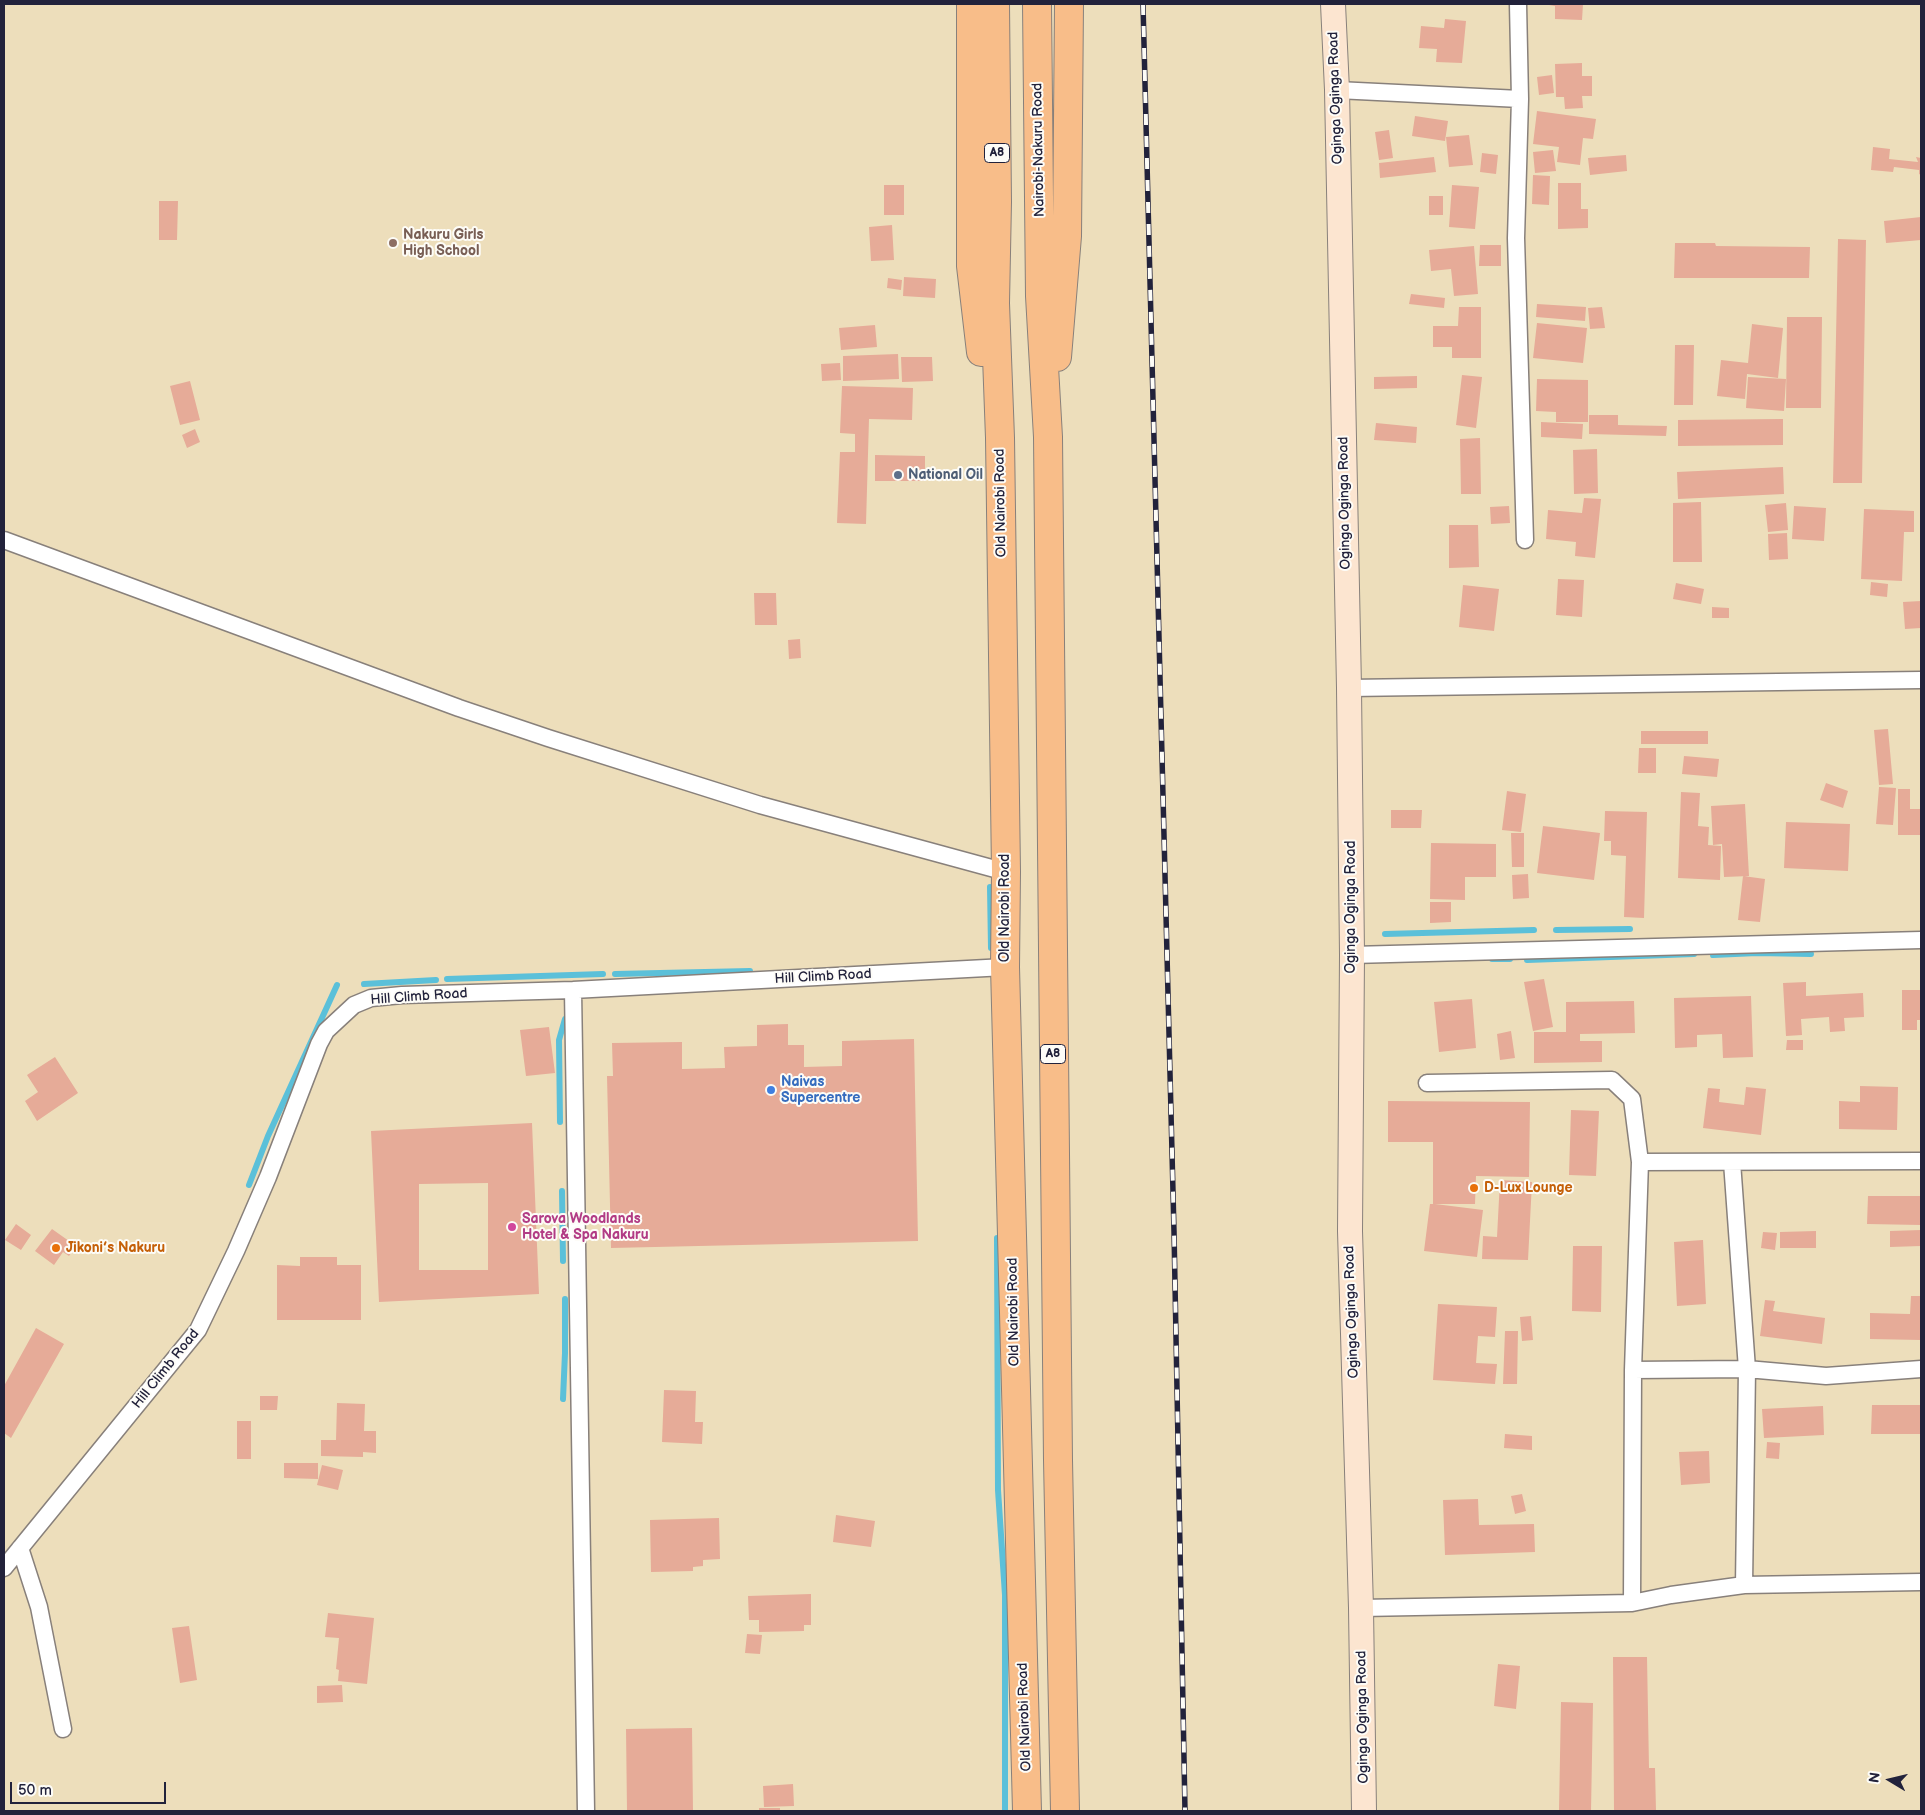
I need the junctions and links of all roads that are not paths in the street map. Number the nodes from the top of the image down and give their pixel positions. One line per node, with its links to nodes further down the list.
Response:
1 (971, 4): 10 (highway)
2 (995, 4): 10 (highway, Old Nairobi Road / A8)
3 (1037, 4): 9 (highway, Nairobi-Nakuru Road / A8)
4 (1069, 4): 9 (highway)
5 (1332, 4): 7 (street, Oginga Oginga Road)
6 (1518, 4): 8 (street)
7 (1337, 90): 8 (street); 14 (street, Oginga Oginga Road)
8 (1520, 99): 12 (street)
9 (1048, 437): 36 (highway, A8)
10 (1000, 438): 15 (highway, Old Nairobi Road / A8)
11 (4, 540): 15 (street)
12 (1525, 540)
13 (1921, 680): 14 (street)
14 (1349, 688): 17 (street, Oginga Oginga Road)
15 (1006, 872): 18 (highway, Old Nairobi Road / A8)
16 (1921, 940): 17 (street)
17 (1352, 955): 32 (street, Oginga Oginga Road)
18 (1005, 967): 19 (street, Hill Climb Road); 35 (highway, Old Nairobi Road / A8)
19 (573, 990): 27 (street, Hill Climb Road); 34 (street)
20 (1427, 1082): 22 (street)
21 (1921, 1161): 23 (street)
22 (1640, 1162): 23 (street); 26 (street)
23 (1732, 1162): 24 (street)
24 (1747, 1369): 25 (street); 26 (street); 30 (street)
25 (1921, 1369)
26 (1633, 1370): 31 (street)
27 (20, 1548): 28 (street, Hill Climb Road); 33 (street)
28 (4, 1568)
29 (1921, 1582): 30 (street)
30 (1744, 1585): 31 (street)
31 (1632, 1603): 32 (street)
32 (1361, 1608): 37 (street, Oginga Oginga Road)
33 (62, 1729)
34 (586, 1811)
35 (1027, 1811)
36 (1065, 1811)
37 (1364, 1811)

